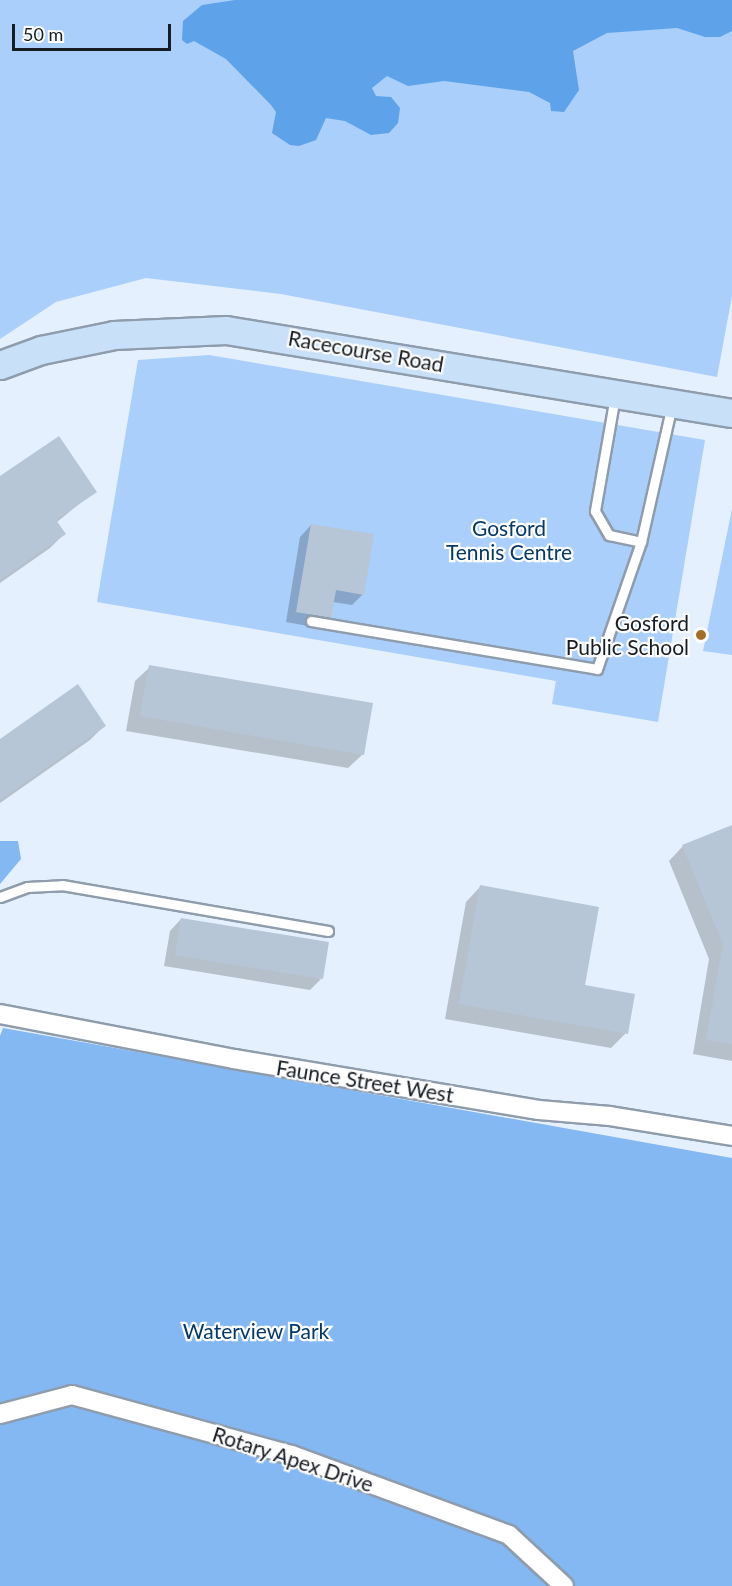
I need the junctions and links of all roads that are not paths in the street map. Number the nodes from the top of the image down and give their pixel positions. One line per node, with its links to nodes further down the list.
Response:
1 (0, 365): 2 (main road, Racecourse Road)
2 (616, 393): 3 (main road, Racecourse Road); 5 (lane)
3 (672, 402): 4 (main road, Racecourse Road); 5 (lane)
4 (732, 413)
5 (642, 542): 6 (lane)
6 (311, 621)
7 (0, 897): 8 (lane)
8 (328, 931)
9 (0, 1014): 10 (street, Faunce Street West)
10 (732, 1136)
11 (0, 1414): 12 (street, Rotary Apex Drive)
12 (564, 1586)

